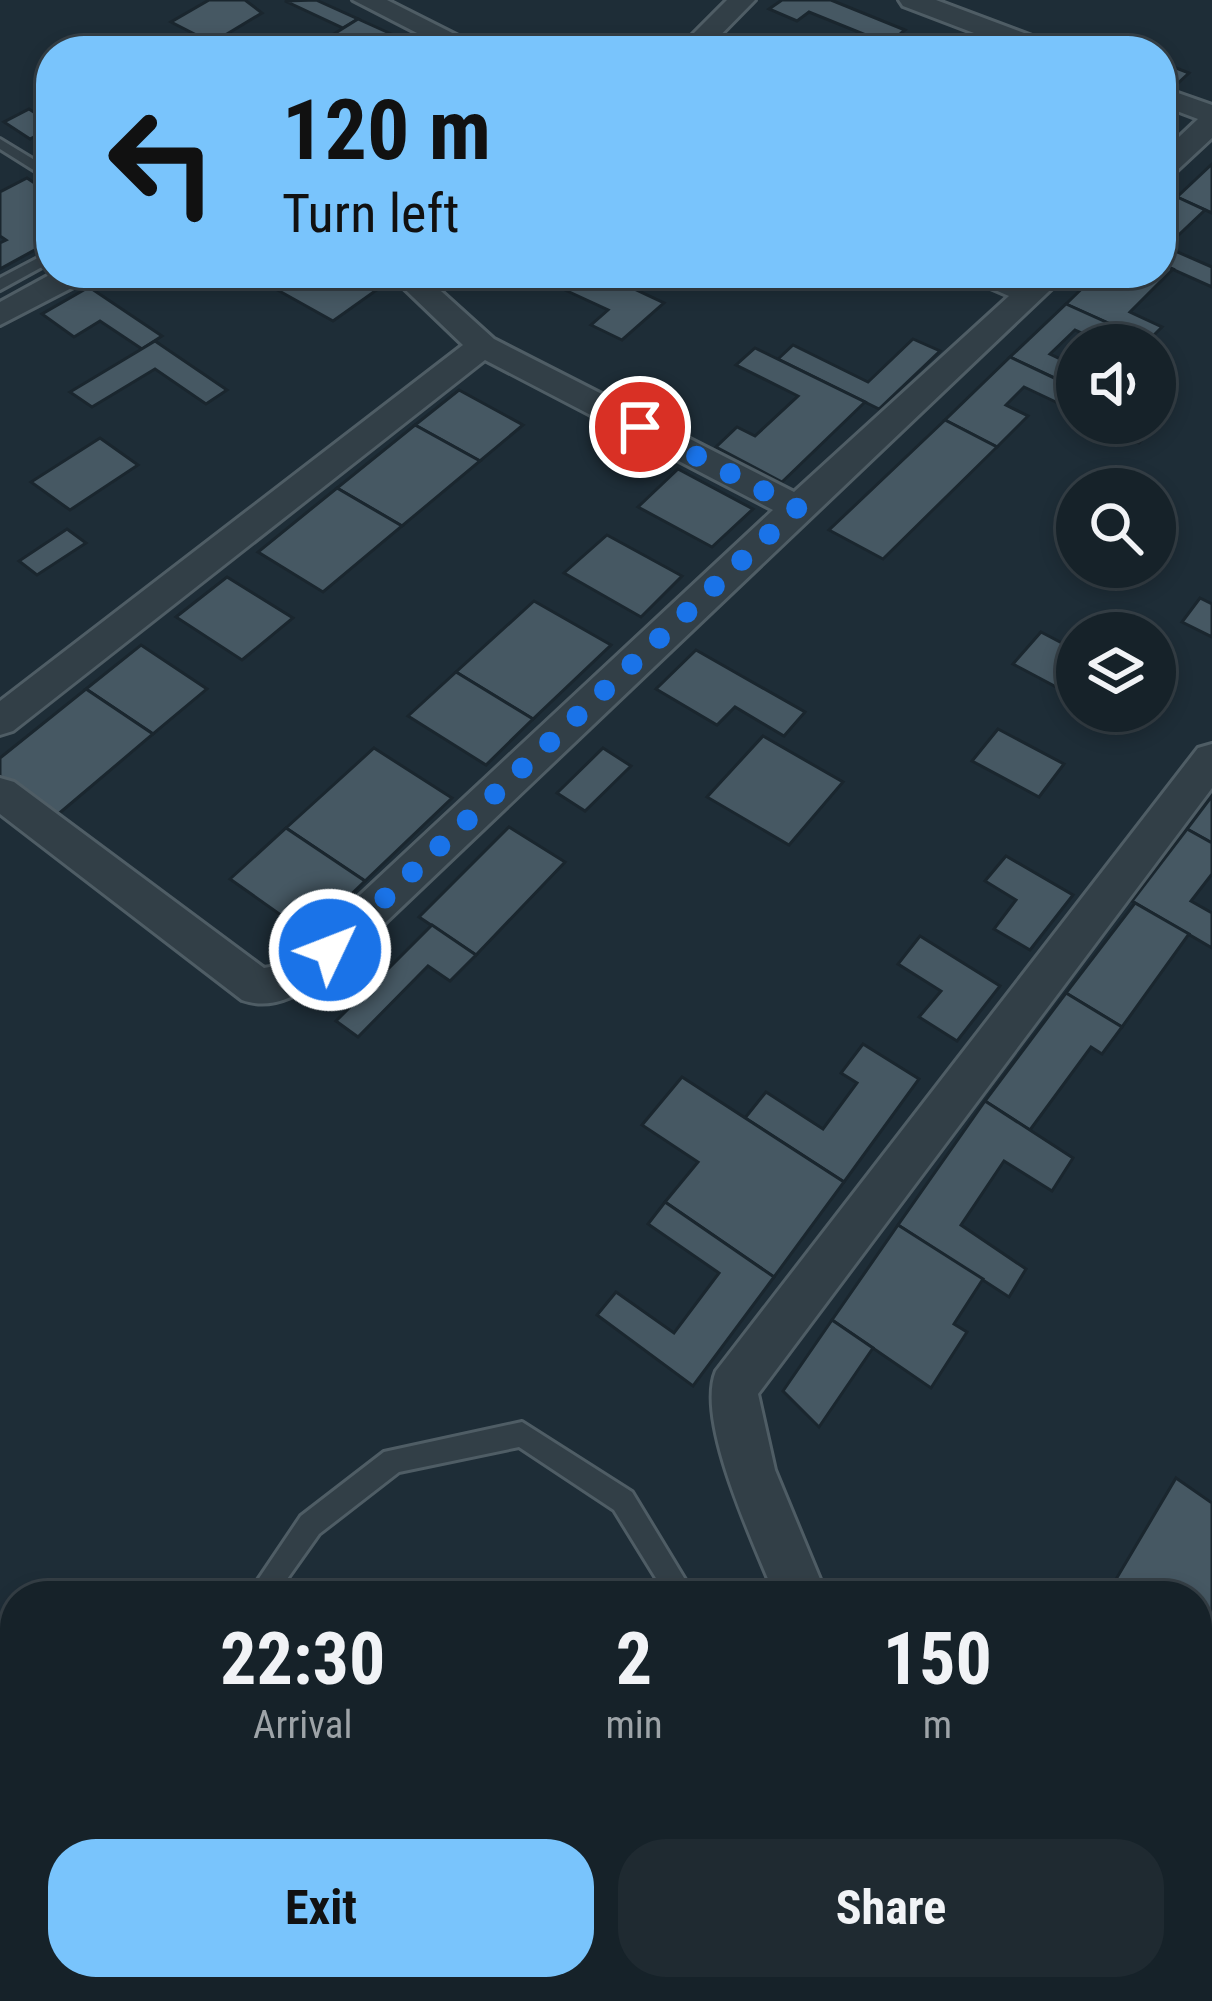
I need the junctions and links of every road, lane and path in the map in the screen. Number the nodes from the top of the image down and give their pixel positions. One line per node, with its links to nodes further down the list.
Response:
1 (366, 0): 4 (street)
2 (742, 0): 5 (street)
3 (912, 0): 6 (street)
4 (442, 36)
5 (705, 36)
6 (1007, 36)
7 (1176, 102): 8 (street)
8 (1212, 118): 10 (street)
9 (0, 142): 11 (lane)
10 (1176, 155)
11 (36, 167)
12 (36, 264): 13 (lane)
13 (0, 284)
14 (49, 288): 17 (street)
15 (419, 288): 18 (street)
16 (1037, 288): 19 (street)
17 (0, 315)
18 (482, 346): 19 (street); 20 (street)
19 (797, 508): 22 (street)
20 (0, 721)
21 (1212, 759): 25 (street)
22 (0, 793)
23 (271, 1581): 24 (lane)
24 (673, 1581)
25 (795, 1581)

